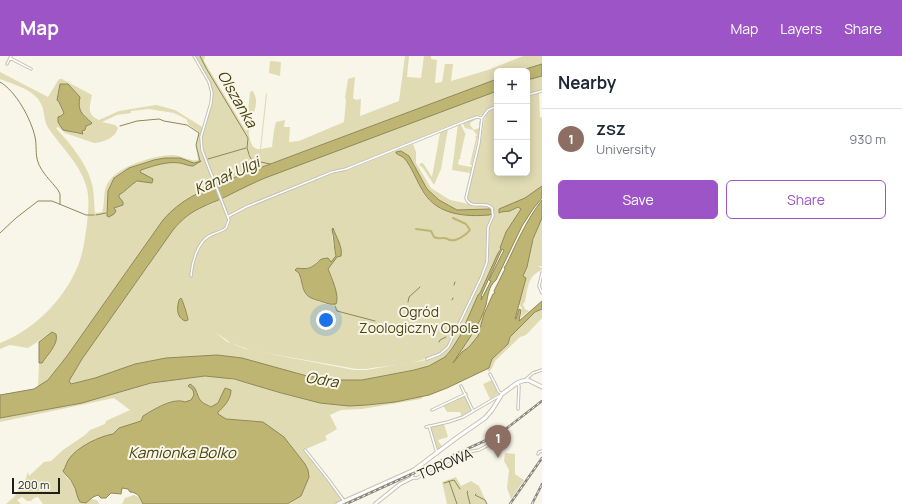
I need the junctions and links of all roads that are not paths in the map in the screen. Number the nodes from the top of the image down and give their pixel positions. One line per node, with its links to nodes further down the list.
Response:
1 (194, 56): 9 (street)
2 (10, 57): 3 (street); 4 (street)
3 (7, 64)
4 (31, 69)
5 (542, 91): 6 (street)
6 (530, 94)
7 (494, 107): 8 (street)
8 (482, 118): 9 (street); 13 (street)
9 (228, 216): 11 (street)
10 (542, 273): 12 (street)
11 (191, 276)
12 (542, 293)
13 (427, 359)
14 (542, 370): 16 (street)
15 (490, 374): 23 (street)
16 (530, 376): 17 (street); 18 (street)
17 (525, 380): 18 (main road); 19 (main road)
18 (530, 381): 21 (main road)
19 (517, 383): 23 (main road); 25 (street)
20 (461, 386): 22 (street)
21 (542, 387)
22 (466, 394): 26 (street); 27 (street)
23 (501, 395): 24 (main road)
24 (496, 400): 27 (street); 33 (main road)
25 (518, 409)
26 (432, 410)
27 (473, 411): 28 (street)
28 (429, 426): 29 (street); 33 (street)
29 (426, 427)
30 (507, 435): 36 (street, TOROWA)
31 (304, 450): 37 (street)
32 (542, 451): 34 (street)
33 (437, 453): 35 (main road)
34 (538, 454)
35 (414, 470): 36 (street, TOROWA); 37 (main road)
36 (412, 478): 39 (street)
37 (344, 501): 38 (main road)
38 (338, 504)
39 (375, 504)

